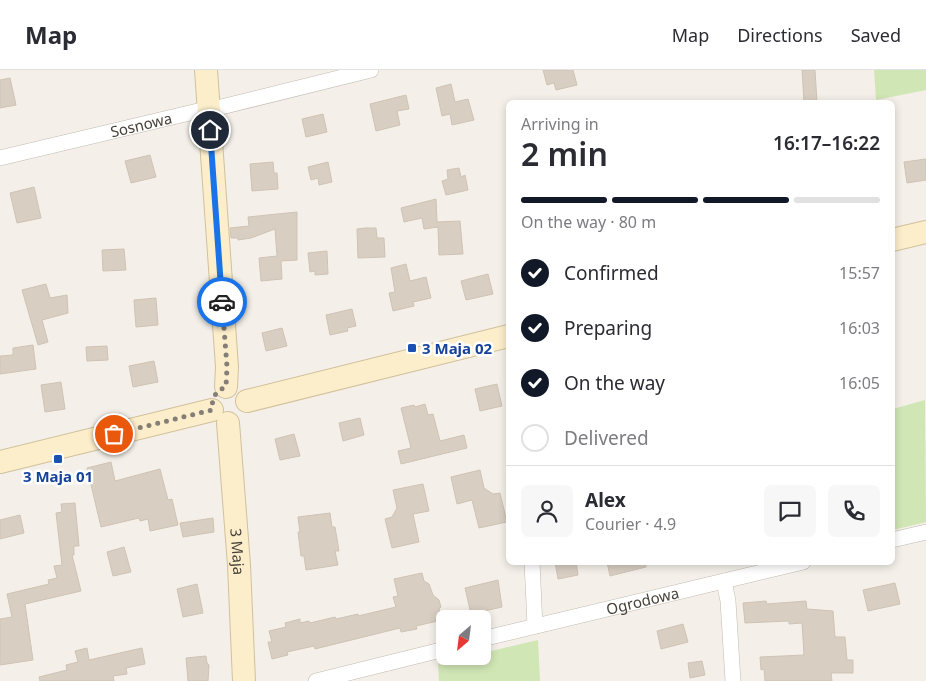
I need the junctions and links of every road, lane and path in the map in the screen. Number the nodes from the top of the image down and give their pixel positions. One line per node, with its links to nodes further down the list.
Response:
1 (206, 70): 3 (street)
2 (371, 70): 3 (street, Sosnowa)
3 (209, 110): 4 (street, Sosnowa); 8 (street)
4 (0, 158)
5 (926, 232): 6 (street)
6 (895, 239)
7 (506, 337): 9 (street)
8 (226, 387): 9 (street); 10 (street)
9 (247, 402): 10 (street)
10 (220, 416): 11 (street); 20 (street, 3 Maja)
11 (0, 462)
12 (926, 532): 13 (street)
13 (895, 539)
14 (532, 565): 17 (street)
15 (791, 565): 16 (street, Ogrodowa)
16 (724, 581): 17 (street, Ogrodowa); 22 (street)
17 (535, 626): 18 (street, Ogrodowa)
18 (491, 637)
19 (436, 651): 21 (street)
20 (244, 681)
21 (316, 681)
22 (733, 681)

